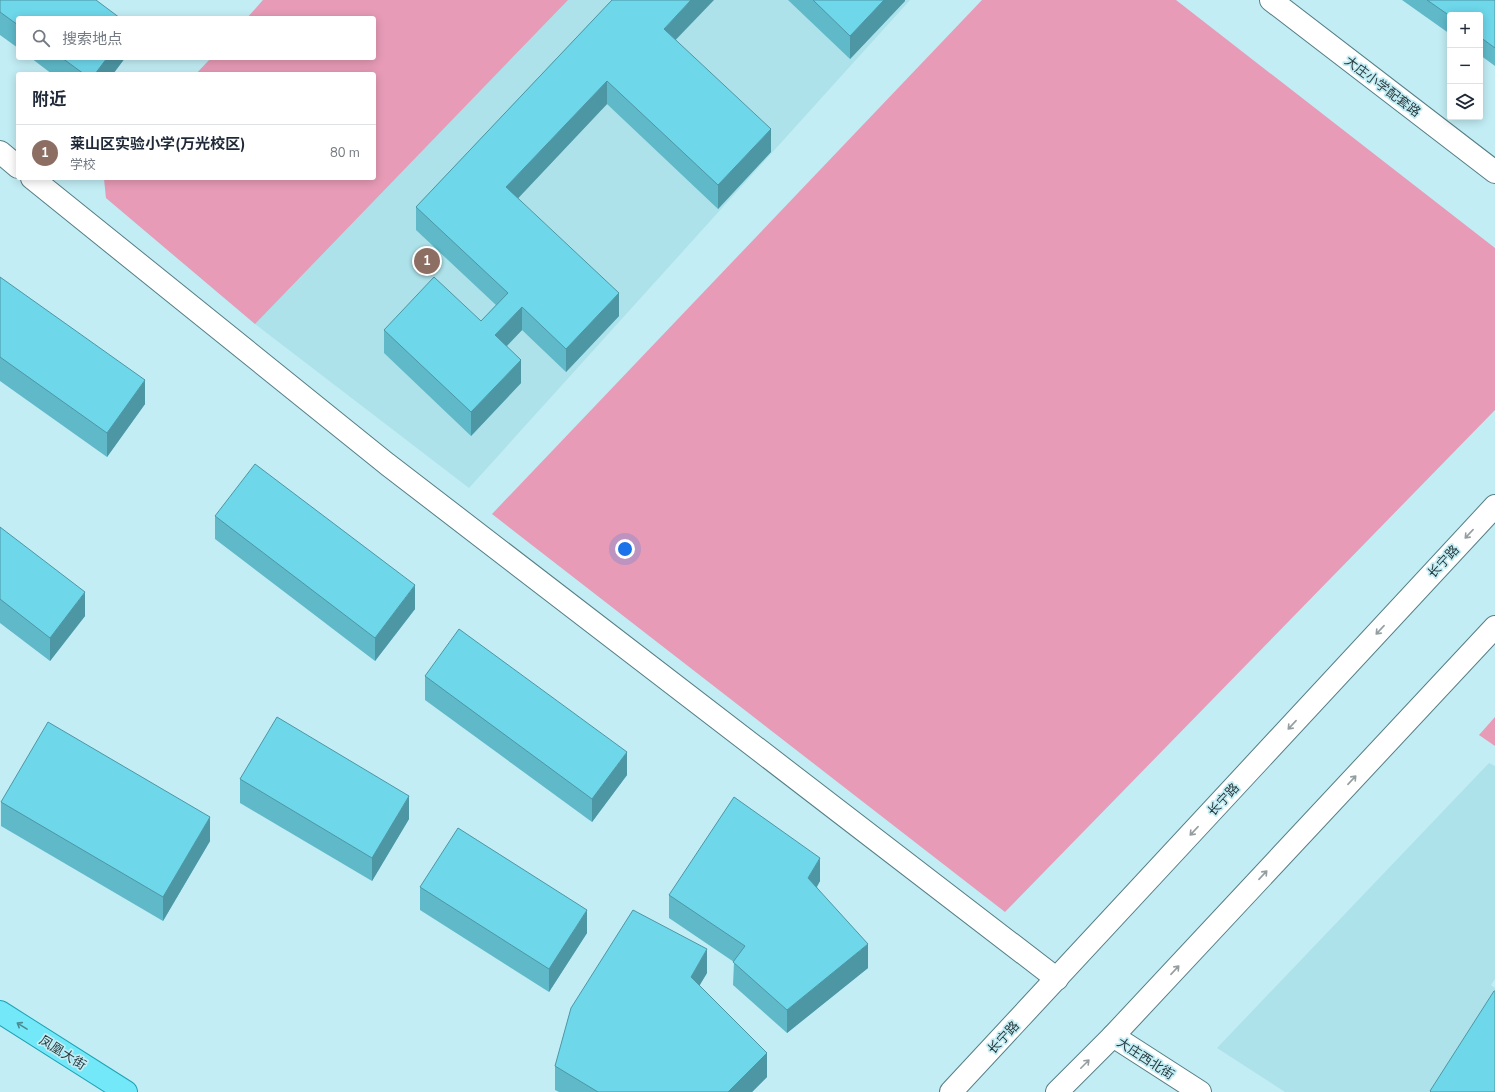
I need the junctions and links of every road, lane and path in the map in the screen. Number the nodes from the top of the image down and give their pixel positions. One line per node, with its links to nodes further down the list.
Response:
1 (1271, 0): 4 (street, 大庄小学配套路)
2 (0, 152): 3 (street)
3 (16, 164)
4 (1495, 172)
5 (34, 180): 8 (street)
6 (1495, 506): 8 (street, 长宁路, one-way to 8)
7 (1495, 627): 10 (street, one-way to 7)
8 (1057, 979): 12 (street, 长宁路)
9 (0, 1012): 11 (main road, 凤凰大街, one-way to 9)
10 (1113, 1036): 13 (street, one-way to 10); 14 (street, 大庄西北街)
11 (126, 1092)
12 (951, 1092)
13 (1058, 1092)
14 (1200, 1092)

